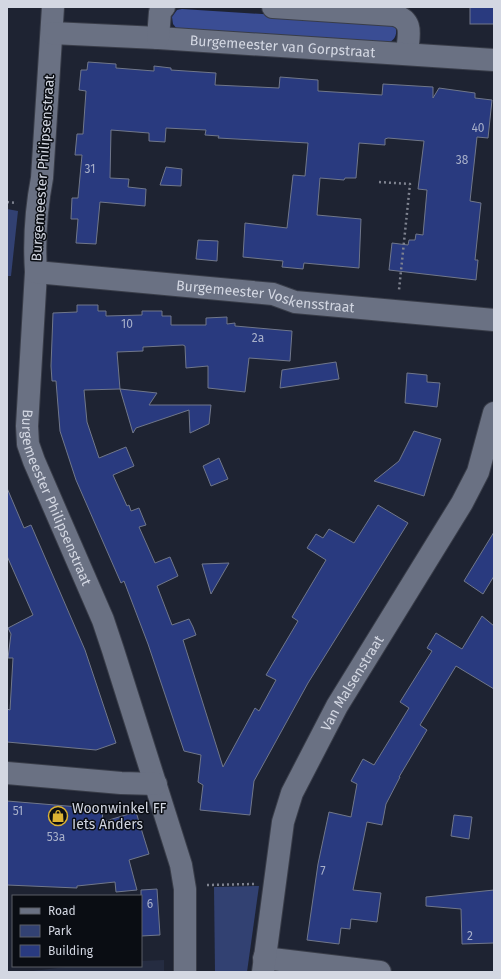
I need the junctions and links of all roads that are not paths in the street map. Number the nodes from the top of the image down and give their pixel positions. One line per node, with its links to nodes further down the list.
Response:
1 (53, 7): 4 (street, Burgemeester Philipsenstraat)
2 (164, 7): 5 (street)
3 (273, 7): 6 (street)
4 (52, 33): 5 (street, Burgemeester van Gorpstraat); 8 (street, Burgemeester Philipsenstraat)
5 (158, 38): 6 (street, Burgemeester van Gorpstraat)
6 (408, 54): 7 (street, Burgemeester van Gorpstraat)
7 (494, 60)
8 (36, 272): 9 (street, Burgemeester Voskensstraat); 13 (street, Burgemeester Philipsenstraat)
9 (494, 320)
10 (494, 413): 11 (street, Van Malsenstraat)
11 (486, 476): 14 (street, Van Malsenstraat)
12 (7, 772): 13 (street)
13 (156, 784): 15 (street, Burgemeester Philipsenstraat)
14 (263, 965): 16 (street)
15 (185, 972)
16 (380, 972)

